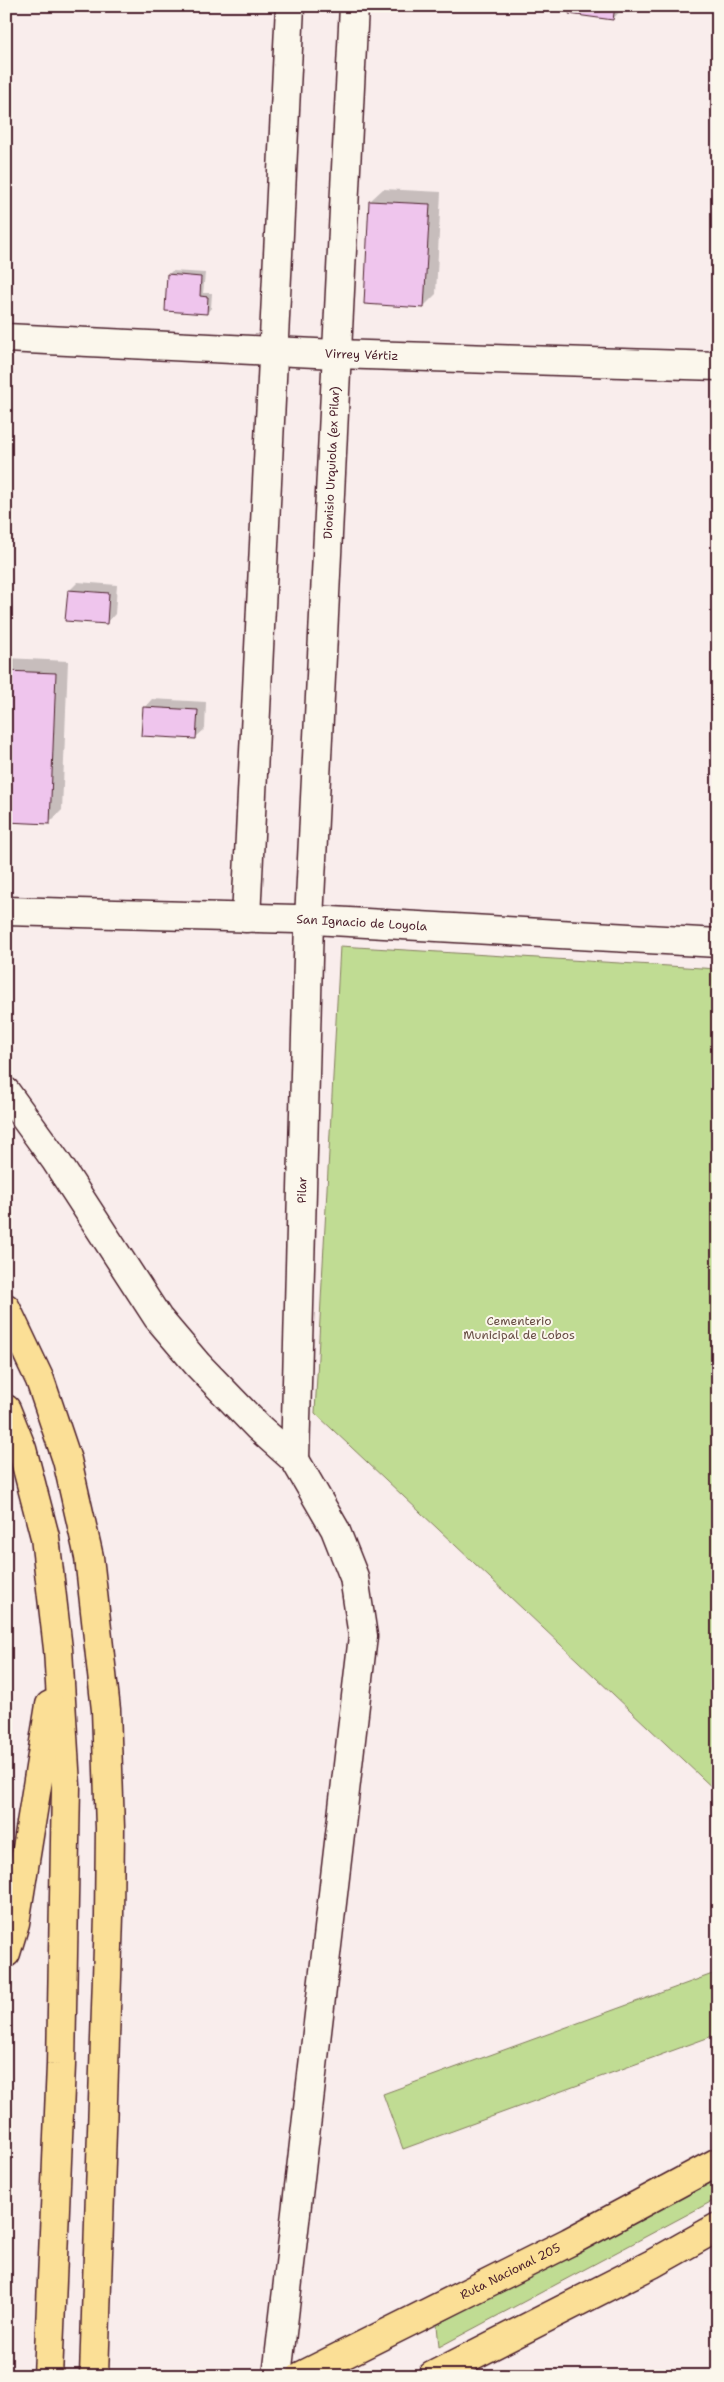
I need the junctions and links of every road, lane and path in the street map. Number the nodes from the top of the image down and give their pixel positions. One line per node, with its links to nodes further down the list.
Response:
1 (290, 6): 4 (street)
2 (354, 6): 5 (street, Dionisio Urquiola (ex Pilar))
3 (6, 338): 4 (street, Virrey Vértiz)
4 (274, 352): 5 (street, Virrey Vértiz); 8 (street)
5 (336, 354): 6 (street, Virrey Vértiz); 9 (street, Dionisio Urquiola (ex Pilar))
6 (718, 366)
7 (6, 911): 8 (street, San Ignacio de Loyola)
8 (246, 918): 9 (street, San Ignacio de Loyola)
9 (309, 920): 10 (street, San Ignacio de Loyola); 14 (street, Pilar)
10 (718, 943)
11 (6, 1092): 14 (street)
12 (6, 1308): 20 (main road)
13 (6, 1409): 15 (main road)
14 (295, 1460): 21 (street)
15 (58, 1649): 16 (main road); 19 (main road)
16 (6, 1953)
17 (718, 2162): 22 (main road, Ruta Nacional 205)
18 (718, 2227): 23 (main road)
19 (48, 2376)
20 (94, 2376)
21 (277, 2376)
22 (301, 2376)
23 (432, 2376)

